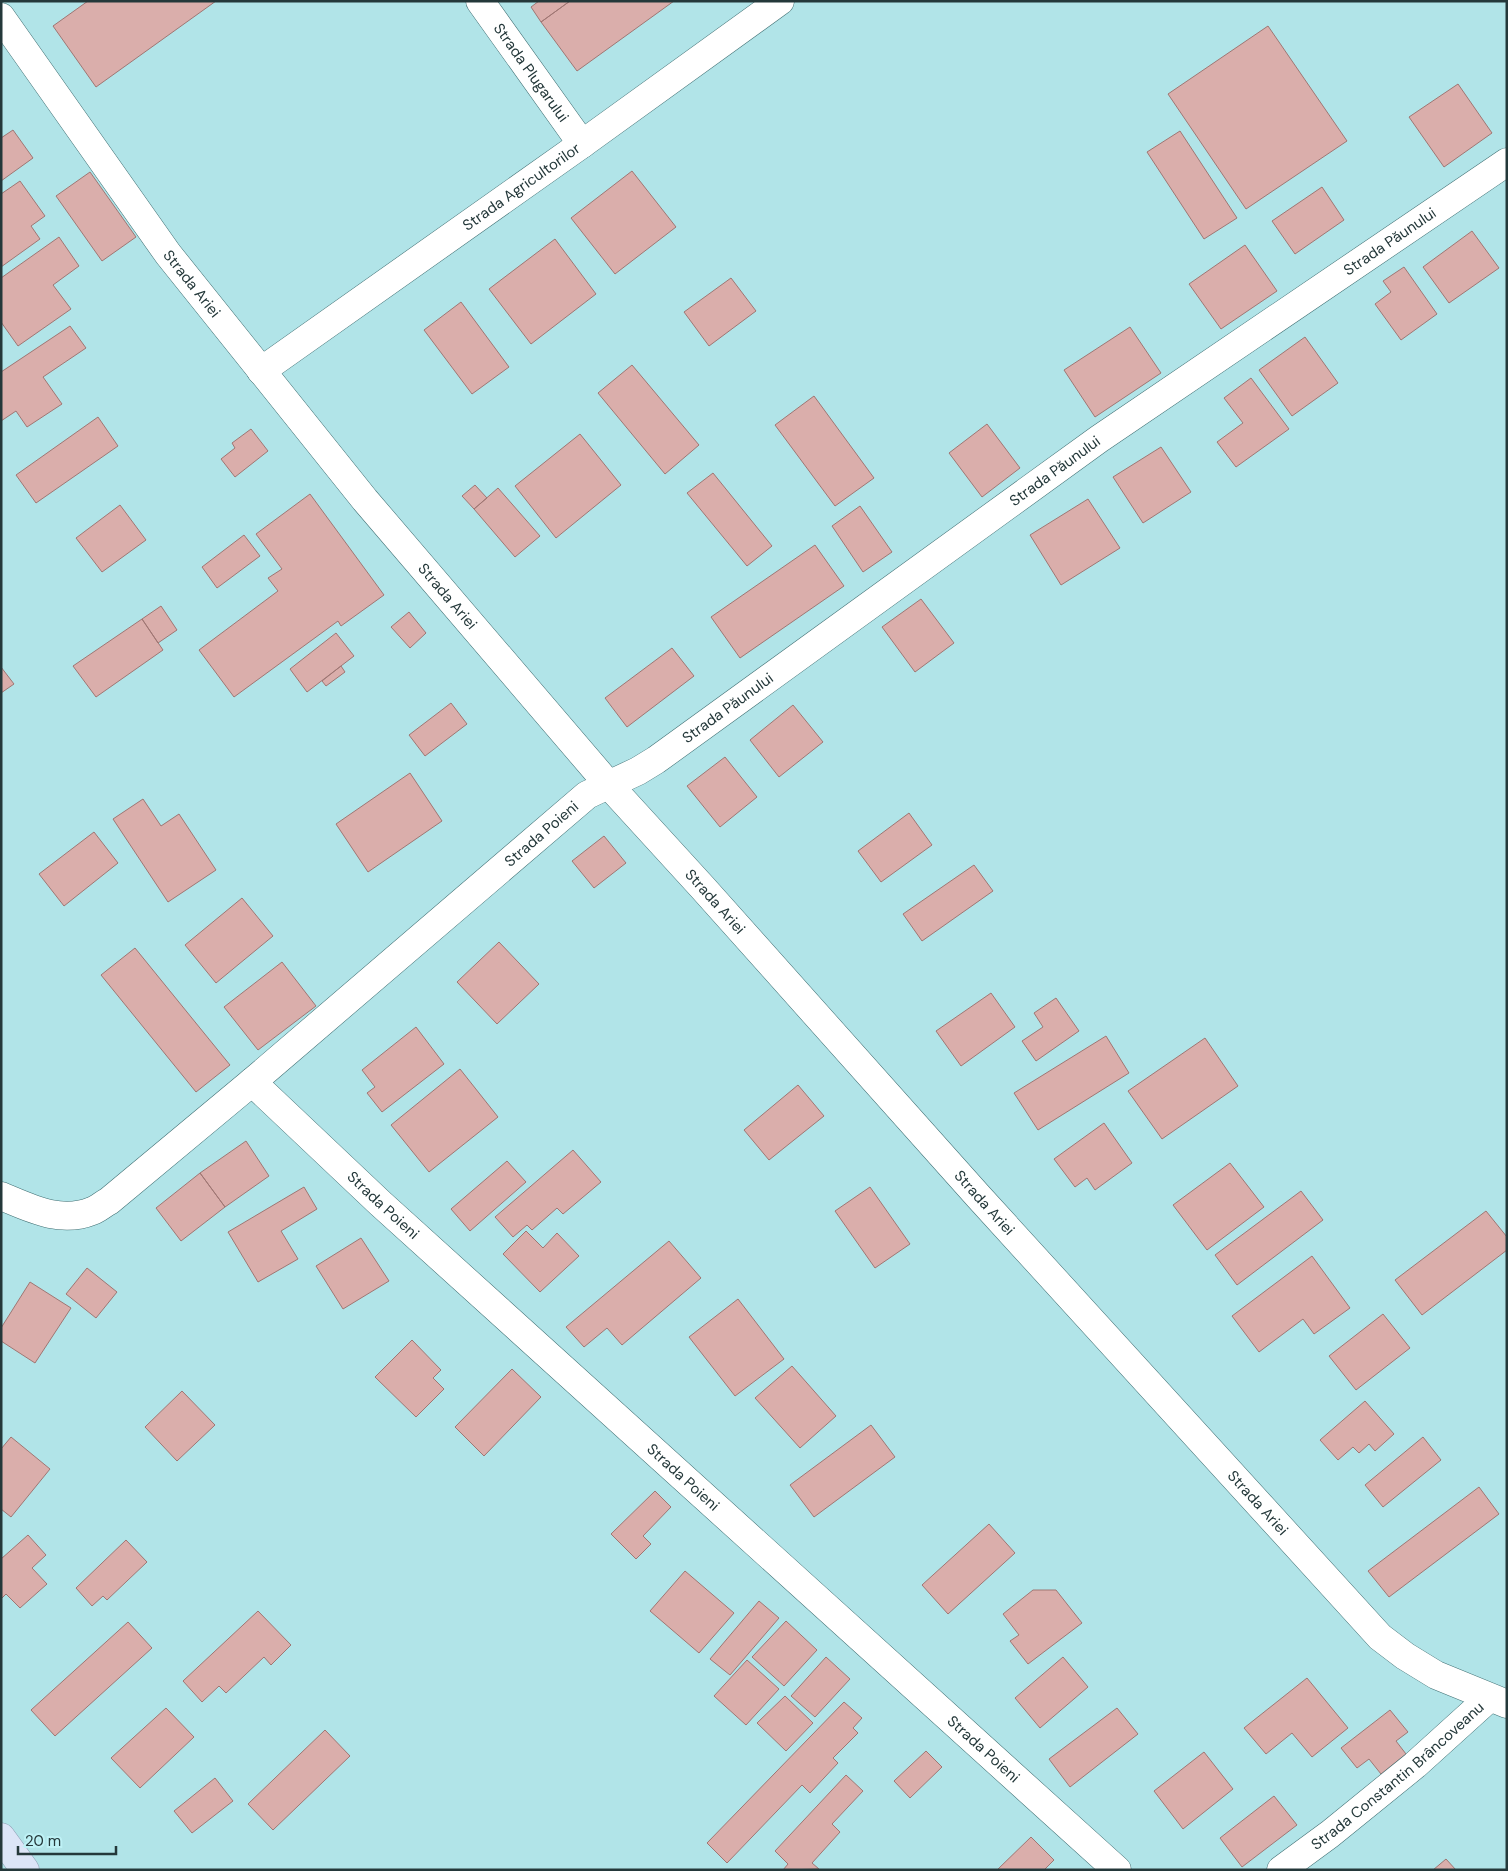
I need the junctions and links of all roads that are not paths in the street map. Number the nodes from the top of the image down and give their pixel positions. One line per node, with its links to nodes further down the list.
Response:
1 (480, 1): 4 (street, Strada Plugarului)
2 (780, 1): 4 (street, Strada Agricultorilor)
3 (1, 17): 6 (street, Strada Ariei)
4 (582, 144): 6 (street, Strada Agricultorilor)
5 (1507, 162): 7 (street, Strada Păunului)
6 (261, 371): 7 (street, Strada Ariei)
7 (608, 784): 8 (street, Strada Poieni); 10 (street, Strada Ariei)
8 (252, 1082): 9 (street, Strada Poieni); 13 (street, Strada Poieni)
9 (1, 1196)
10 (1498, 1701): 14 (street, Strada Constantin Brâncoveanu)
11 (1, 1837): 12 (main road)
12 (25, 1870)
13 (1117, 1870)
14 (1281, 1870)

